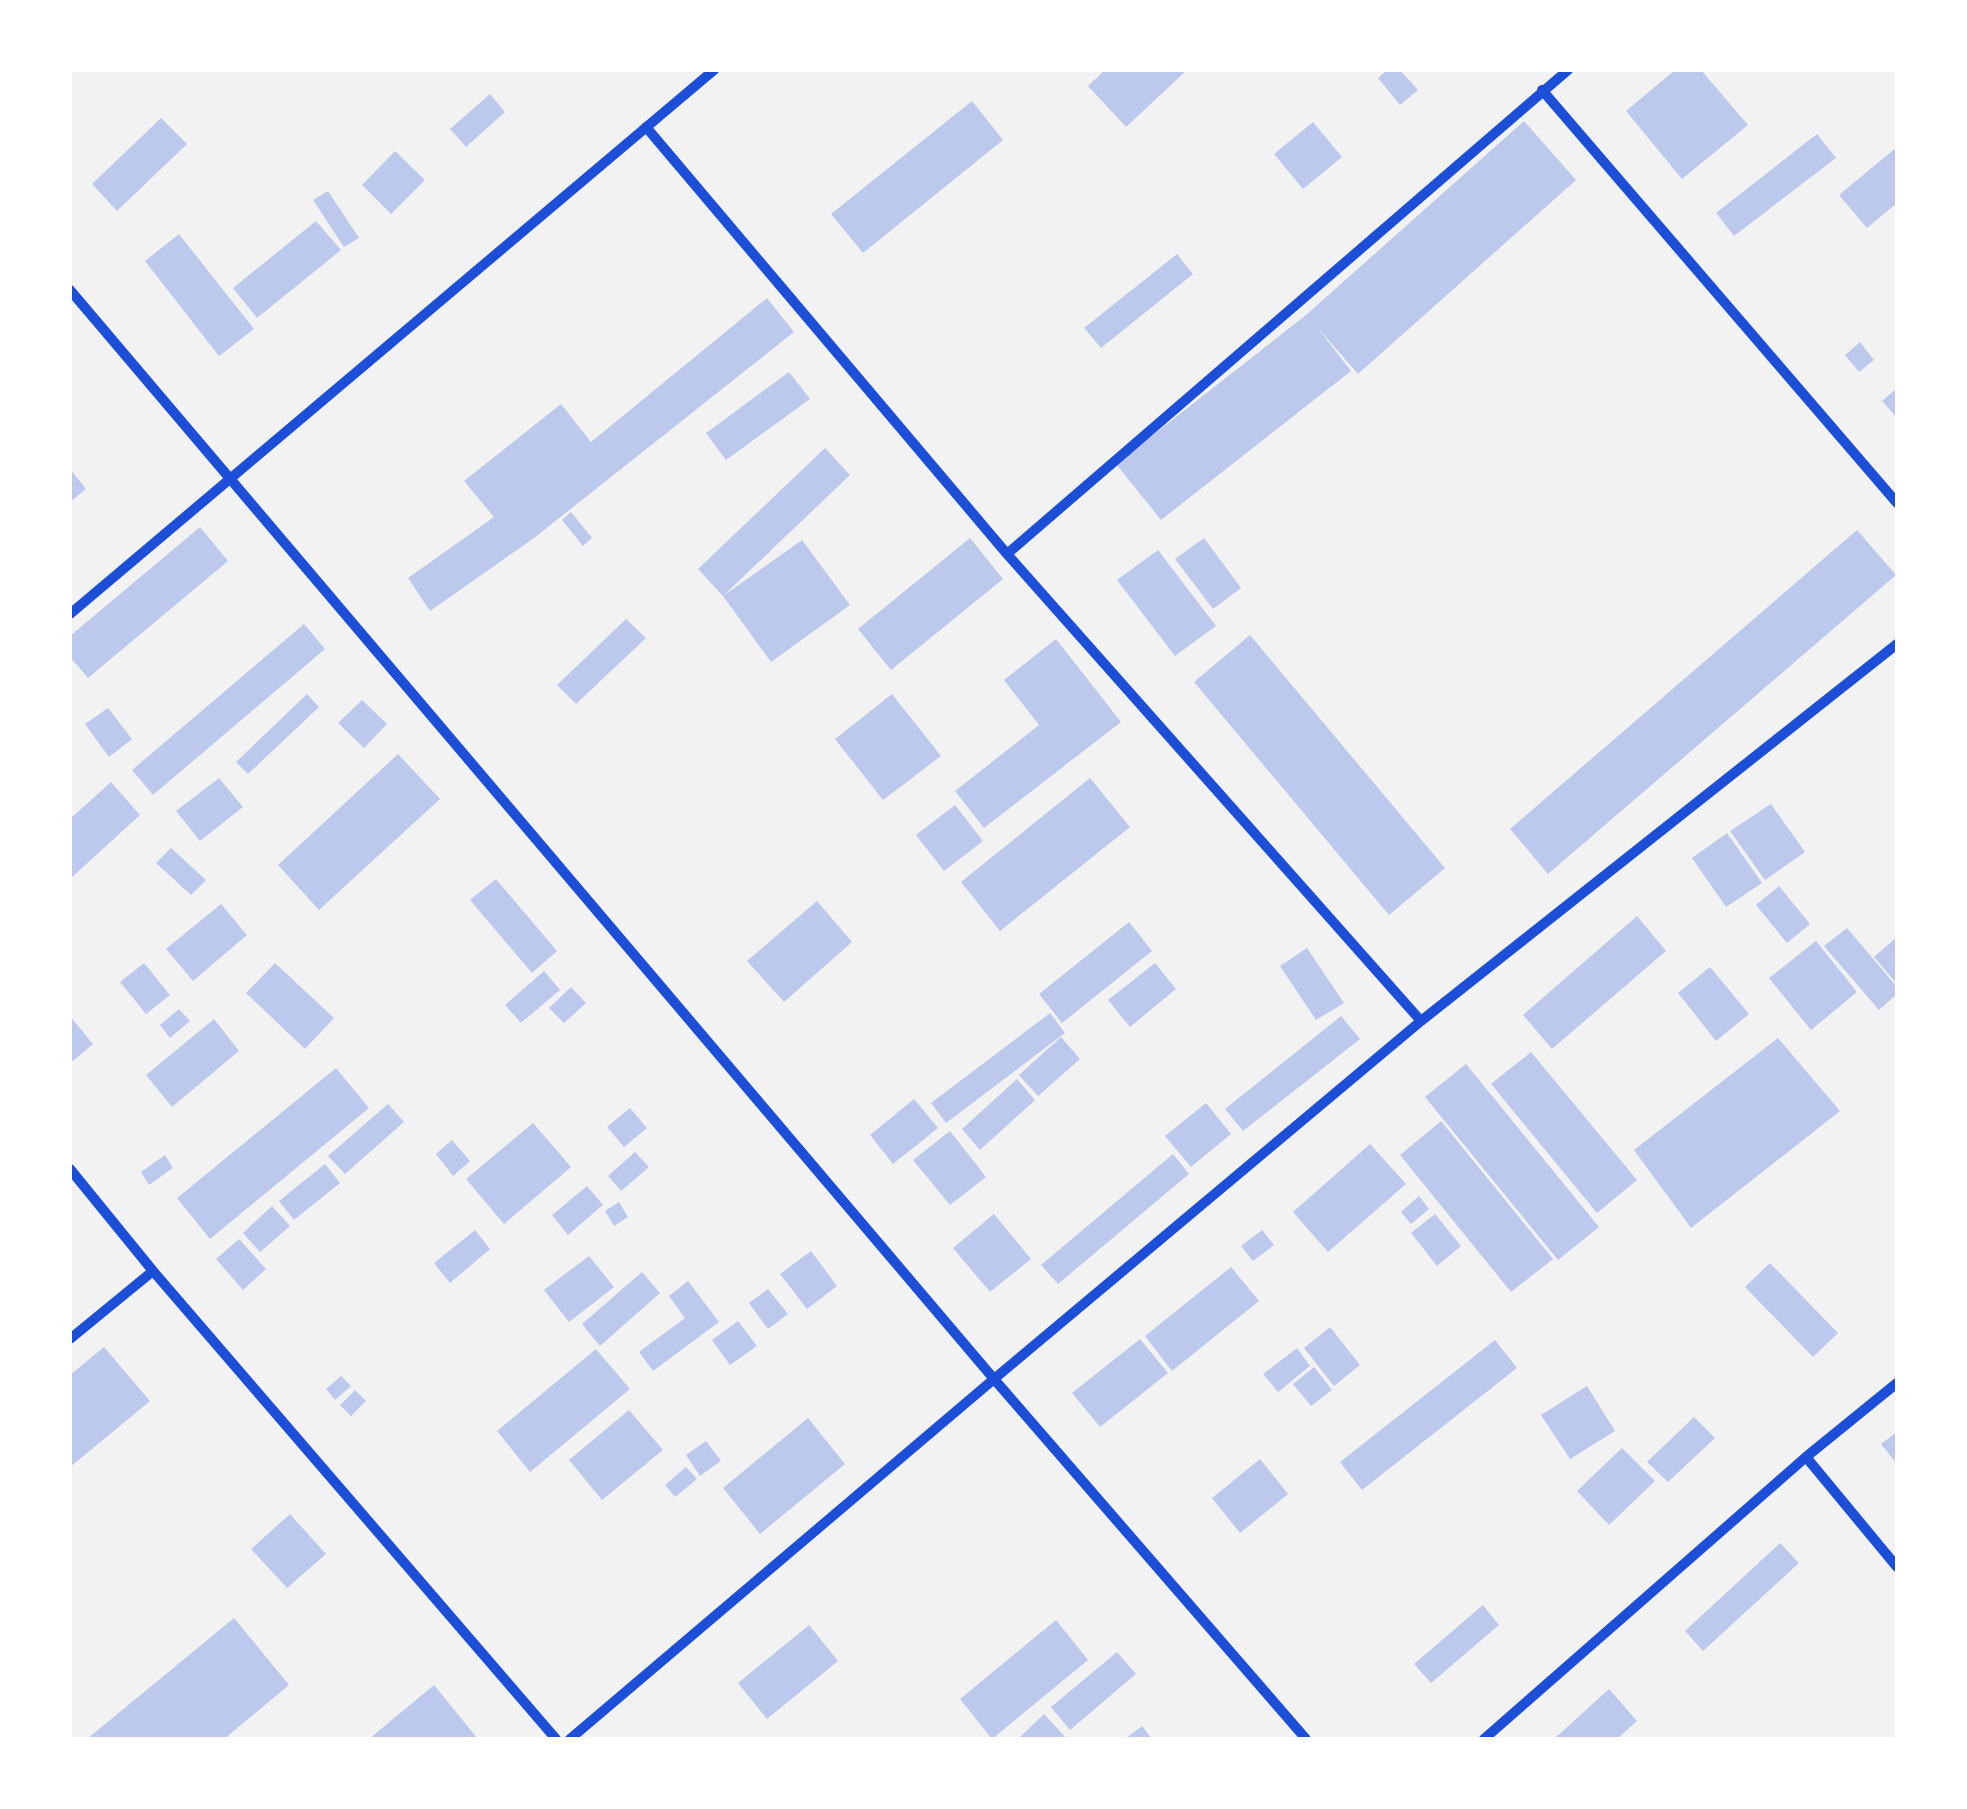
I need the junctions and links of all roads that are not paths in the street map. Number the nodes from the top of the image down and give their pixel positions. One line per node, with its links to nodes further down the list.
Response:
1 (714, 70): 4 (street)
2 (1568, 70): 3 (street)
3 (1542, 90): 7 (street); 8 (street)
4 (646, 127): 6 (street); 8 (street)
5 (70, 290): 6 (street)
6 (230, 479): 9 (street); 15 (street)
7 (1897, 504)
8 (1007, 554): 11 (street)
9 (70, 614)
10 (1897, 644): 11 (street)
11 (1421, 1020): 15 (street)
12 (70, 1170): 13 (street)
13 (153, 1271): 14 (street); 19 (street)
14 (70, 1338)
15 (994, 1379): 20 (street); 21 (street)
16 (1897, 1382): 17 (street)
17 (1806, 1457): 18 (street); 22 (street)
18 (1897, 1567)
19 (556, 1739)
20 (570, 1739)
21 (1306, 1739)
22 (1484, 1739)

